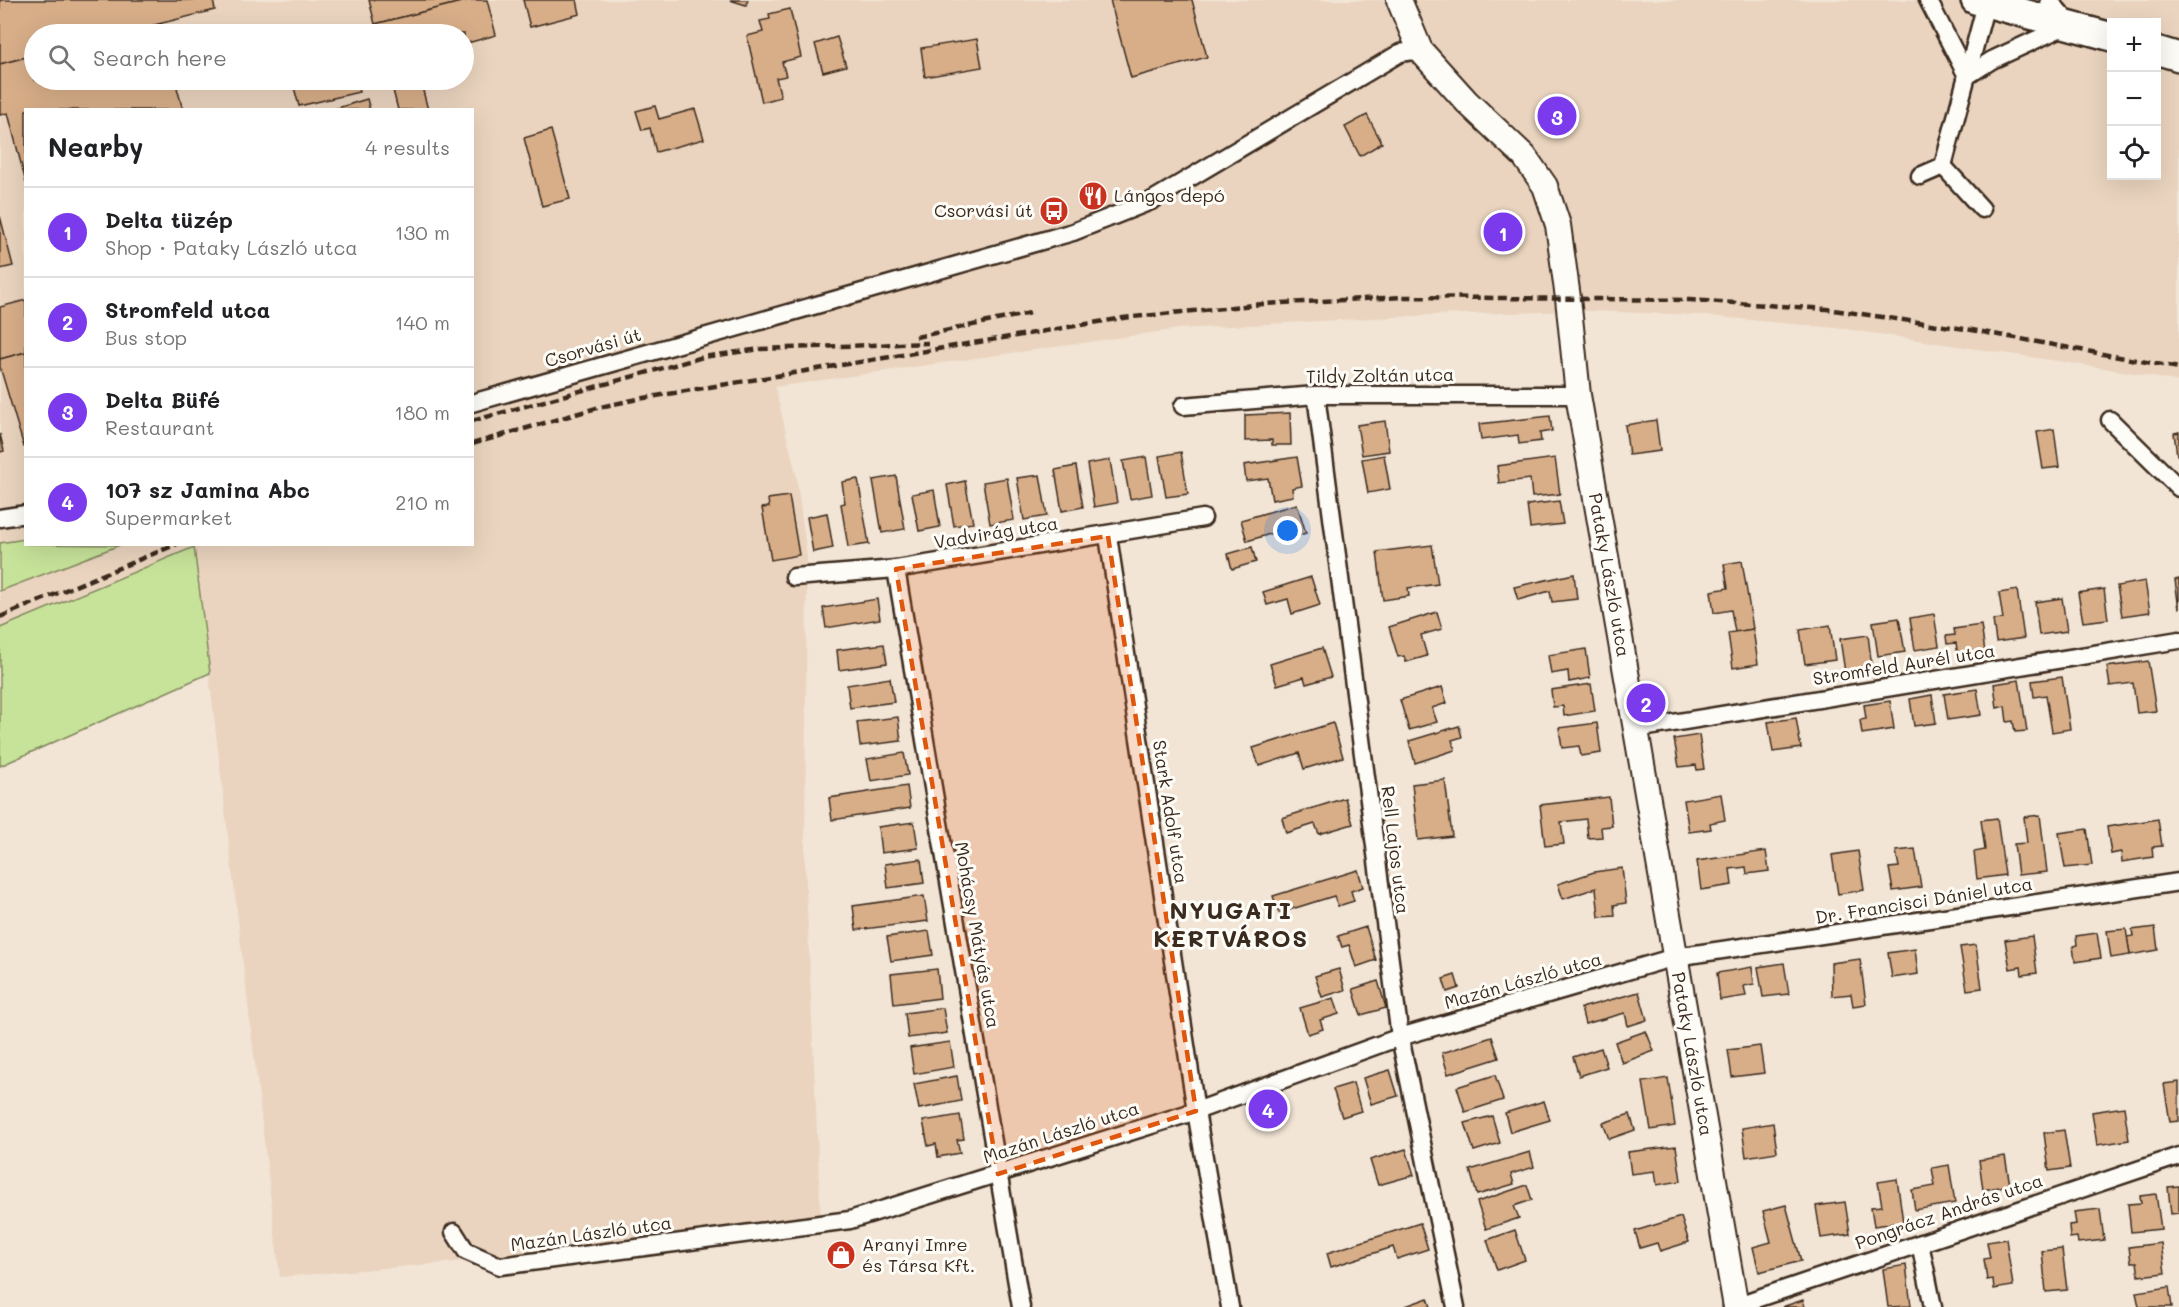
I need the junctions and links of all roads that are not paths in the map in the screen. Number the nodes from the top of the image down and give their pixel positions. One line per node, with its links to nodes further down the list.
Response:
1 (1399, 0): 7 (street, Pataky László utca)
2 (1928, 0): 10 (street)
3 (2049, 0): 5 (street)
4 (1982, 1): 5 (main road); 10 (street)
5 (2070, 24): 6 (main road); 10 (street)
6 (2107, 35)
7 (1420, 50): 15 (street, Pataky László utca); 16 (street, Csorvási út)
8 (2161, 51): 9 (main road)
9 (2179, 57)
10 (1967, 76): 11 (street)
11 (1943, 166): 12 (street); 13 (street)
12 (1920, 176)
13 (1982, 209)
14 (1316, 395): 15 (street, Tildy Zoltán utca); 17 (street, Tildy Zoltán utca); 30 (street, Rell Lajos utca)
15 (1578, 395): 27 (street, Pataky László utca)
16 (474, 402)
17 (1184, 406)
18 (2110, 420): 19 (street)
19 (2179, 488)
20 (24, 514): 21 (street)
21 (0, 518)
22 (1203, 518): 23 (street, Vadvirág utca)
23 (1108, 536): 24 (street, Vadvirág utca); 31 (street, Stark Adolf utca)
24 (896, 569): 25 (street, Vadvirág utca); 33 (street, Mohácsy Mátyás utca)
25 (794, 577)
26 (2179, 640): 27 (street, Stromfeld Aurél utca)
27 (1636, 729): 29 (street, Pataky László utca)
28 (2179, 882): 29 (street, Dr. Francisci Dániel utca)
29 (1676, 957): 30 (street, Mazán László utca); 36 (street, Pataky László utca)
30 (1400, 1037): 31 (street, Mazán László utca); 39 (street, Rell Lajos utca)
31 (1196, 1111): 33 (street, Mazán László utca); 38 (street, Stark Adolf utca)
32 (2179, 1155): 35 (street, Pongrácz András utca)
33 (998, 1174): 34 (street, Mazán László utca); 37 (street, Mohácsy Mátyás utca)
34 (454, 1232)
35 (1920, 1243): 36 (street, Pongrácz András utca); 40 (street)
36 (1734, 1306)
37 (1021, 1307)
38 (1230, 1307)
39 (1456, 1307)
40 (1933, 1307)

